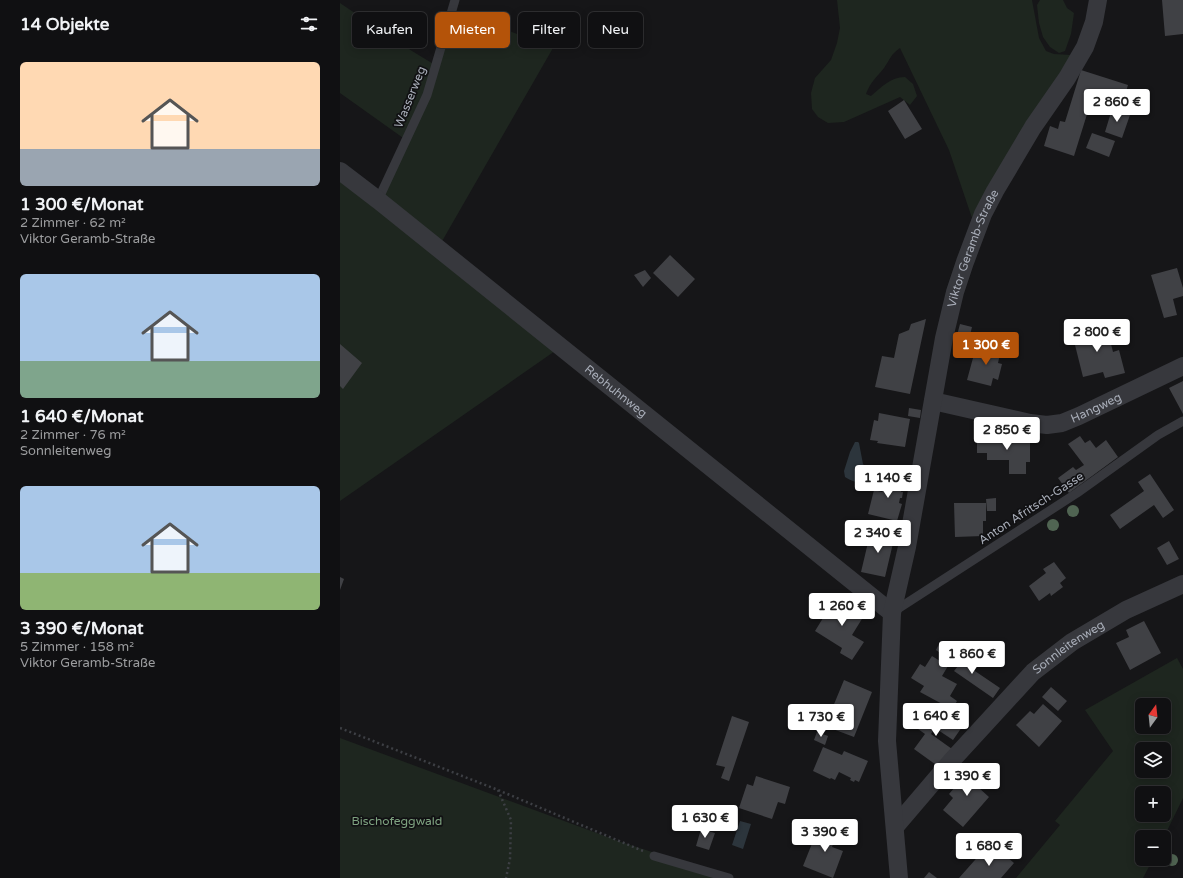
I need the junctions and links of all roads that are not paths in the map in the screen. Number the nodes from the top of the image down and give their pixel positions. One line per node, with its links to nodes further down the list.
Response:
1 (455, 0): 4 (lane, Wasserweg)
2 (1098, 0): 6 (street, Viktor Geramb-Straße)
3 (340, 171): 4 (street, Rebhuhnweg)
4 (378, 200): 9 (street, Rebhuhnweg)
5 (1183, 366): 6 (street, Hangweg)
6 (933, 401): 9 (street, Viktor Geramb-Straße)
7 (1183, 421): 9 (lane, Anton Afritsch-Gasse)
8 (1183, 584): 10 (street, Sonnleitenweg)
9 (892, 613): 10 (street, Viktor Geramb-Straße)
10 (895, 827): 13 (street, Viktor Geramb-Straße)
11 (654, 856): 12 (lane)
12 (729, 878)
13 (899, 878)

